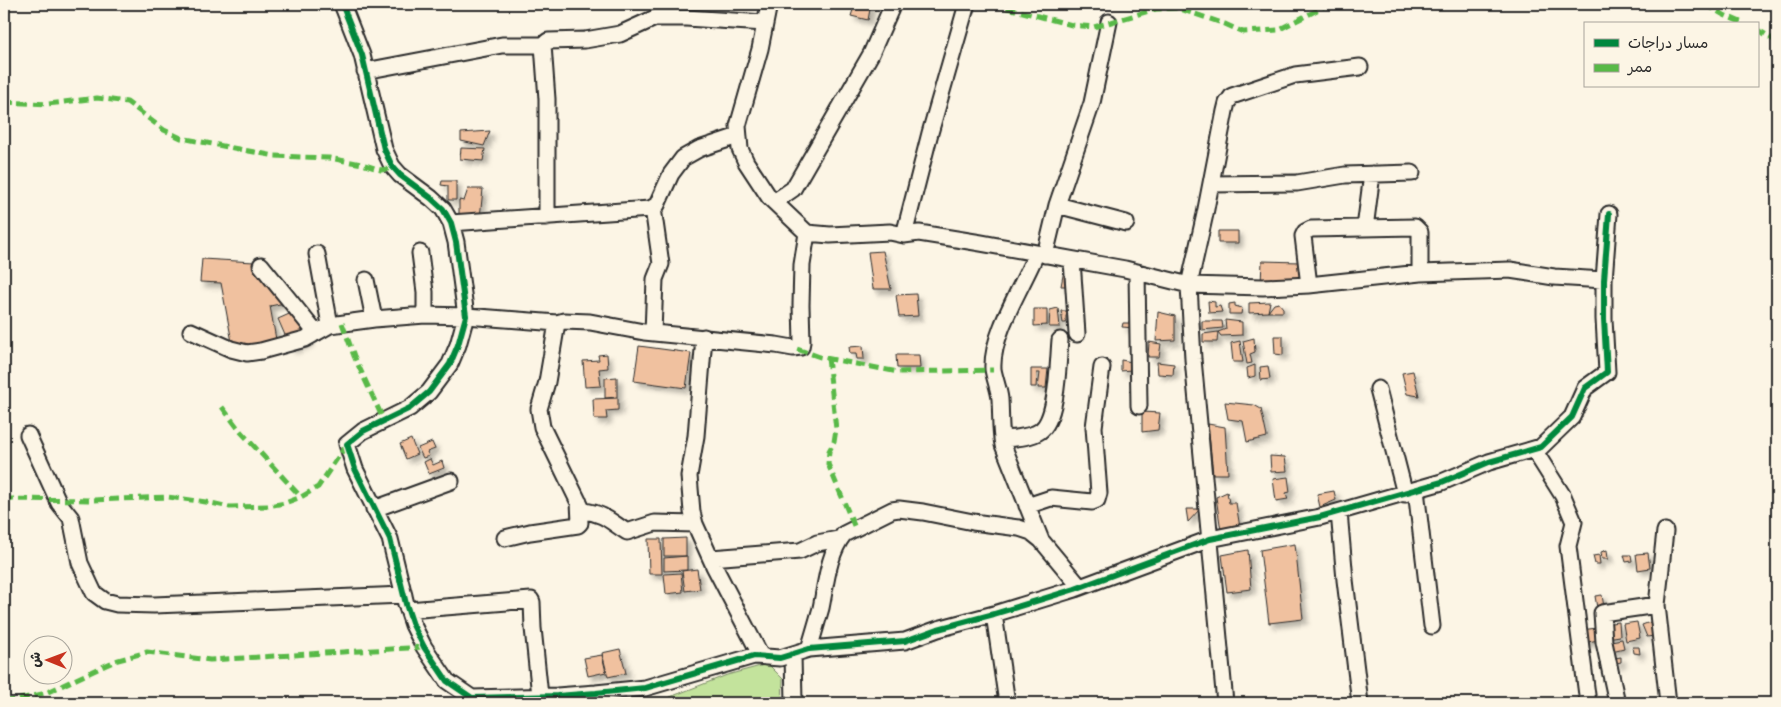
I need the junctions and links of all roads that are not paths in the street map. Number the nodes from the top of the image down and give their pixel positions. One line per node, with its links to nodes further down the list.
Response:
1 (342, 4): 9 (street)
2 (768, 4): 6 (street)
3 (893, 4): 14 (street)
4 (967, 4): 23 (street)
5 (1109, 22): 15 (street)
6 (765, 23): 7 (street); 10 (street)
7 (543, 45): 9 (street); 18 (street)
8 (1360, 67): 13 (street)
9 (366, 71): 19 (street)
10 (738, 136): 14 (street); 16 (street)
11 (1412, 173): 12 (street)
12 (1372, 174): 13 (street); 21 (street)
13 (1211, 184): 33 (street)
14 (774, 202): 22 (street)
15 (1057, 205): 20 (street); 26 (street)
16 (653, 208): 18 (street); 42 (street)
17 (1609, 214): 32 (street)
18 (547, 217): 19 (street)
19 (450, 223): 36 (street)
20 (1126, 223)
21 (1364, 228): 30 (street); 34 (street)
22 (806, 233): 23 (street); 44 (street)
23 (904, 235): 26 (street)
24 (420, 253): 35 (street)
25 (317, 254): 39 (street)
26 (1041, 254): 27 (street); 50 (street)
27 (1072, 260): 29 (street); 43 (street)
28 (261, 265): 41 (street)
29 (1137, 272): 33 (street); 48 (street)
30 (1420, 273): 32 (street); 34 (street)
31 (366, 280): 37 (street)
32 (1604, 280): 51 (street)
33 (1189, 285): 34 (street); 62 (street)
34 (1309, 285)
35 (424, 316): 36 (street); 37 (street)
36 (466, 316): 38 (street); 56 (street)
37 (374, 319): 39 (street)
38 (557, 323): 42 (street); 54 (street)
39 (330, 325): 41 (street)
40 (191, 331): 41 (street)
41 (316, 333)
42 (653, 333): 44 (street)
43 (1077, 334)
44 (704, 337): 58 (street)
45 (1060, 340): 50 (street)
46 (1102, 367): 55 (street)
47 (1378, 389): 53 (street)
48 (1139, 406)
49 (28, 435): 66 (street)
50 (1002, 439): 55 (street)
51 (1534, 450): 53 (street); 80 (street)
52 (451, 481): 56 (street)
53 (1411, 492): 57 (street); 69 (street)
54 (578, 502): 58 (street); 60 (street)
55 (1028, 506): 63 (street)
56 (374, 509): 66 (street)
57 (1339, 512): 62 (street); 79 (street)
58 (695, 524): 64 (street)
59 (1665, 532): 67 (street)
60 (506, 538)
61 (839, 539): 63 (street); 64 (street); 70 (street)
62 (1210, 539): 65 (street); 78 (street)
63 (1041, 540): 65 (street)
64 (711, 558): 72 (street)
65 (1080, 587): 68 (street)
66 (406, 602): 73 (street); 75 (street)
67 (1657, 604): 81 (street); 82 (street)
68 (994, 614): 70 (street); 77 (street)
69 (1432, 626)
70 (809, 650): 71 (street)
71 (793, 654): 72 (street); 76 (street)
72 (761, 656): 74 (street)
73 (540, 696): 74 (street); 75 (street)
74 (604, 698)
75 (495, 700)
76 (794, 703)
77 (1007, 703)
78 (1226, 703)
79 (1360, 703)
80 (1588, 703)
81 (1617, 703)
82 (1668, 703)

